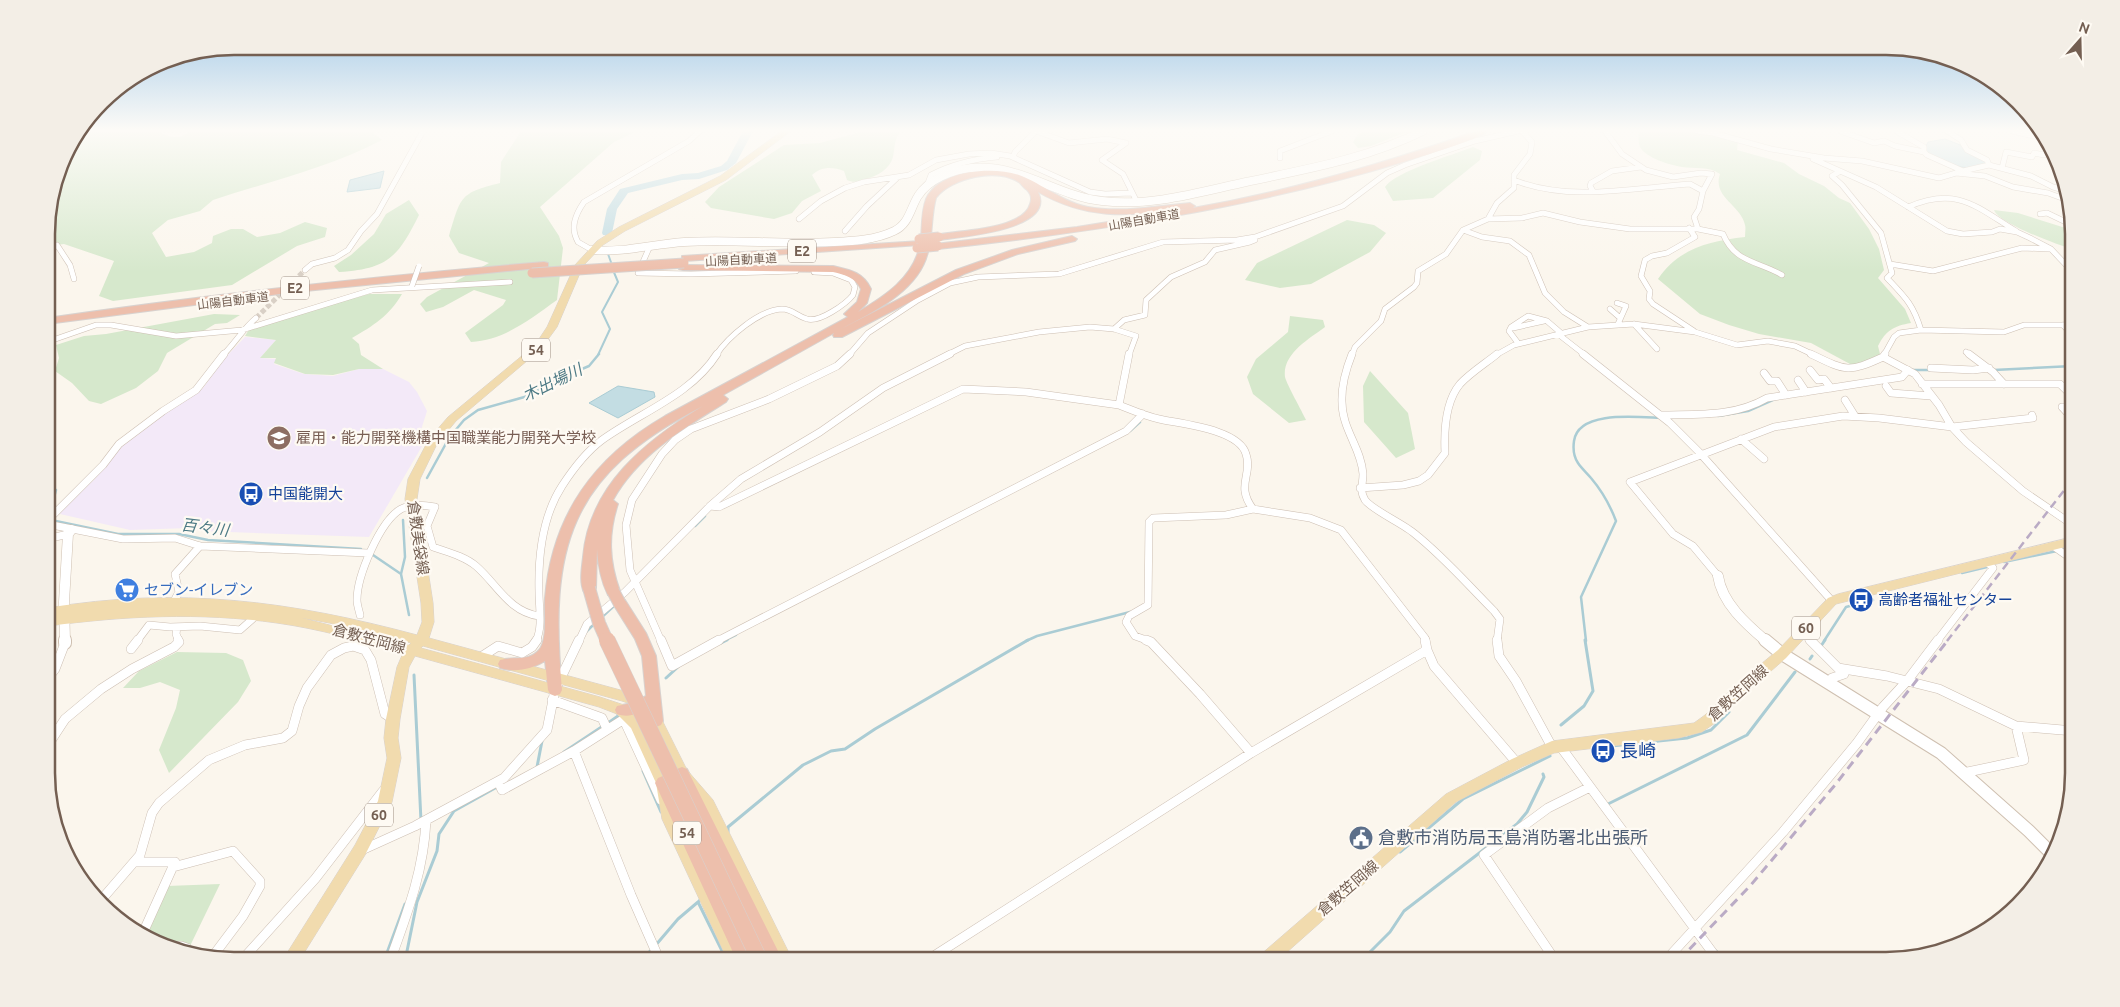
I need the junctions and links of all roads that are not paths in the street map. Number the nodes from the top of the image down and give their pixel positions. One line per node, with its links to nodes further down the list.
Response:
1 (397, 178): 56 (street)
2 (625, 178): 51 (street)
3 (722, 178): 51 (main road, 倉敷美袋線 / 54)
4 (897, 178): 37 (street); 43 (street)
5 (930, 178): 25 (street)
6 (940, 178): 25 (street)
7 (962, 178): 78 (highway)
8 (974, 178): 78 (highway)
9 (1009, 178): 46 (highway)
10 (1019, 178): 34 (highway)
11 (1038, 178): 32 (street)
12 (1059, 178): 32 (street)
13 (1126, 178): 32 (street)
14 (1267, 178): 32 (street)
15 (1315, 178): 34 (highway, 山陽自動車道 / E2)
16 (1334, 178): 31 (highway, 山陽自動車道 / E2)
17 (1380, 178): 45 (street)
18 (1600, 178): 28 (street)
19 (1710, 178): 29 (street)
20 (1834, 178): 54 (street)
21 (1858, 178): 35 (street)
22 (1994, 178): 30 (street)
23 (2035, 178): 26 (street)
24 (1514, 180): 28 (street); 38 (street)
25 (928, 183): 49 (street)
26 (2053, 187): 27 (street); 30 (street)
27 (2059, 189)
28 (1593, 191): 29 (street)
29 (1703, 191): 41 (street)
30 (2048, 193): 33 (street)
31 (1267, 196): 46 (highway, 山陽自動車道 / E2); 78 (highway)
32 (1134, 197)
33 (2062, 198)
34 (1190, 206): 46 (highway, 山陽自動車道 / E2)
35 (1908, 207): 44 (street); 44 (street)
36 (2040, 214): 39 (street)
37 (799, 219)
38 (1488, 219): 40 (street); 42 (street)
39 (2065, 222)
40 (1689, 228): 41 (street); 75 (street)
41 (1698, 229): 57 (street)
42 (1463, 230): 70 (street); 109 (street)
43 (845, 231)
44 (2017, 232): 50 (street)
45 (1255, 237): 72 (street); 125 (street)
46 (939, 241): 47 (highway, 山陽自動車道 / E2, bridge)
47 (918, 243): 52 (highway, 山陽自動車道 / E2); 52 (highway, 山陽自動車道 / E2)
48 (55, 246): 58 (street)
49 (650, 246): 51 (street); 133 (street)
50 (2052, 249): 53 (street); 54 (street)
51 (592, 250): 110 (main road, 倉敷美袋線 / 54)
52 (684, 263): 65 (highway, 山陽自動車道 / E2); 69 (highway, 山陽自動車道 / E2, bridge); 78 (highway)
53 (2065, 263)
54 (1890, 264): 74 (street)
55 (419, 266): 60 (street, bridge)
56 (305, 270)
57 (1782, 275)
58 (74, 279)
59 (510, 282): 60 (street)
60 (412, 286): 73 (street)
61 (1617, 303): 63 (street)
62 (1610, 309): 63 (street)
63 (1619, 317): 66 (street)
64 (256, 318): 73 (street)
65 (55, 320)
66 (1618, 324): 67 (street); 70 (street)
67 (1634, 324): 75 (street); 80 (street)
68 (2063, 325): 71 (street); 74 (street)
69 (55, 326)
70 (1588, 327): 76 (street)
71 (2065, 327)
72 (1114, 329): 99 (street); 111 (street)
73 (242, 330): 77 (street); 113 (street)
74 (1921, 330): 82 (street)
75 (1695, 332): 82 (street)
76 (1559, 334): 79 (street); 79 (street); 103 (street)
77 (55, 339)
78 (821, 339): 94 (highway); 108 (highway)
79 (1518, 343): 109 (street)
80 (1657, 349)
81 (1966, 352): 85 (street)
82 (1883, 357): 86 (street)
83 (1931, 368): 85 (street)
84 (1810, 370): 92 (street)
85 (1991, 370): 90 (street)
86 (1911, 372): 89 (street); 92 (street)
87 (1764, 374): 96 (street)
88 (1798, 380): 95 (street)
89 (1922, 384): 90 (street); 97 (street)
90 (2004, 384): 93 (street)
91 (1886, 386): 97 (street)
92 (1831, 388): 95 (street)
93 (2065, 389)
94 (723, 390): 126 (highway); 137 (highway)
95 (1806, 392): 96 (street)
96 (1786, 395): 103 (street)
97 (1931, 396): 104 (street)
98 (1835, 400): 102 (street)
99 (1119, 405): 100 (street); 111 (street)
100 (1142, 415): 112 (street); 125 (street)
101 (2032, 415): 104 (street)
102 (1855, 416): 104 (street); 105 (street)
103 (1664, 417): 106 (street)
104 (1952, 426): 114 (street)
105 (1742, 439): 106 (street); 107 (street)
106 (1700, 454): 124 (street); 127 (street)
107 (1764, 459)
108 (637, 461): 126 (highway); 150 (highway, bridge)
109 (1360, 488): 160 (street)
110 (412, 506): 121 (street); 133 (street); 139 (main road, 倉敷美袋線 / 54)
111 (710, 506): 125 (street)
112 (1253, 509): 141 (street); 162 (street)
113 (55, 512)
114 (2065, 519)
115 (55, 525): 116 (street)
116 (70, 532): 117 (street); 119 (street); 130 (street)
117 (55, 537)
118 (2065, 545): 120 (main road, 倉敷笠岡線 / 60)
119 (200, 546): 121 (street); 128 (street)
120 (2057, 549): 122 (street); 123 (main road, 倉敷笠岡線 / 60)
121 (368, 553): 132 (street)
122 (2065, 554)
123 (1987, 562): 127 (main road, 倉敷笠岡線 / 60); 147 (street)
124 (1718, 576): 142 (street)
125 (635, 584): 149 (street)
126 (589, 588): 186 (highway, bridge)
127 (1832, 601): 136 (main road, 倉敷笠岡線 / 60)
128 (173, 602): 130 (main road, 倉敷笠岡線); 139 (main road, 倉敷笠岡線)
129 (55, 614): 130 (main road, 倉敷笠岡線)
130 (64, 615): 131 (main road, 倉敷笠岡線); 134 (main road, 倉敷笠岡線); 138 (street)
131 (258, 615): 135 (street); 139 (main road, 倉敷笠岡線)
132 (360, 615)
133 (539, 616): 143 (street)
134 (55, 618)
135 (177, 627): 140 (street); 159 (street)
136 (1802, 632): 142 (main road, 倉敷笠岡線 / 60); 145 (street)
137 (551, 640): 144 (highway); 149 (highway)
138 (65, 643): 146 (street)
139 (417, 646): 143 (main road, 54); 149 (main road, 54); 154 (main road, 倉敷笠岡線 / 60)
140 (130, 649)
141 (1427, 650): 162 (street); 163 (street)
142 (1782, 654): 148 (street); 160 (main road, 倉敷笠岡線 / 60)
143 (480, 657): 144 (main road, 54)
144 (505, 664): 149 (main road, 54)
145 (1838, 668): 147 (street); 148 (street)
146 (55, 669)
147 (1907, 681): 153 (street); 157 (street)
148 (1829, 683): 153 (street)
149 (555, 686): 151 (main road, 54); 152 (main road, 54); 156 (street); 168 (street)
150 (653, 690): 151 (highway); 155 (highway)
151 (643, 705): 152 (highway); 155 (main road, 54)
152 (622, 710): 167 (main road, 54)
153 (1878, 713): 164 (street); 178 (street)
154 (393, 719): 166 (main road, 倉敷笠岡線 / 60); 174 (street)
155 (656, 721): 165 (main road, 54)
156 (606, 726): 161 (street); 170 (street)
157 (2016, 726): 158 (street); 164 (street)
158 (2065, 730)
159 (55, 734)
160 (1556, 746): 163 (main road, 倉敷笠岡線 / 60); 169 (street)
161 (574, 751): 168 (street); 183 (street)
162 (1251, 753): 189 (street)
163 (1518, 763): 190 (main road, 倉敷笠岡線 / 60)
164 (1964, 773): 172 (street)
165 (682, 774): 187 (highway, 54); 188 (main road)
166 (391, 781): 173 (main road, 倉敷笠岡線 / 60); 180 (street)
167 (663, 783): 170 (main road); 185 (highway, 54)
168 (500, 785): 171 (street)
169 (1590, 787): 178 (street); 191 (street)
170 (669, 819): 184 (main road)
171 (426, 820): 173 (street); 182 (street)
172 (2047, 849)
173 (360, 850): 181 (main road, 倉敷笠岡線 / 60)
174 (134, 862): 175 (street); 176 (street)
175 (173, 867): 177 (street); 179 (street)
176 (105, 896)
177 (145, 928)
178 (1695, 930): 192 (street); 193 (street)
179 (217, 951)
180 (249, 952)
181 (296, 952)
182 (391, 952)
183 (656, 952)
184 (732, 952)
185 (742, 952)
186 (756, 952)
187 (770, 952)
188 (781, 952)
189 (940, 952)
190 (1274, 952)
191 (1550, 952)
192 (1674, 952)
193 (1712, 952)

